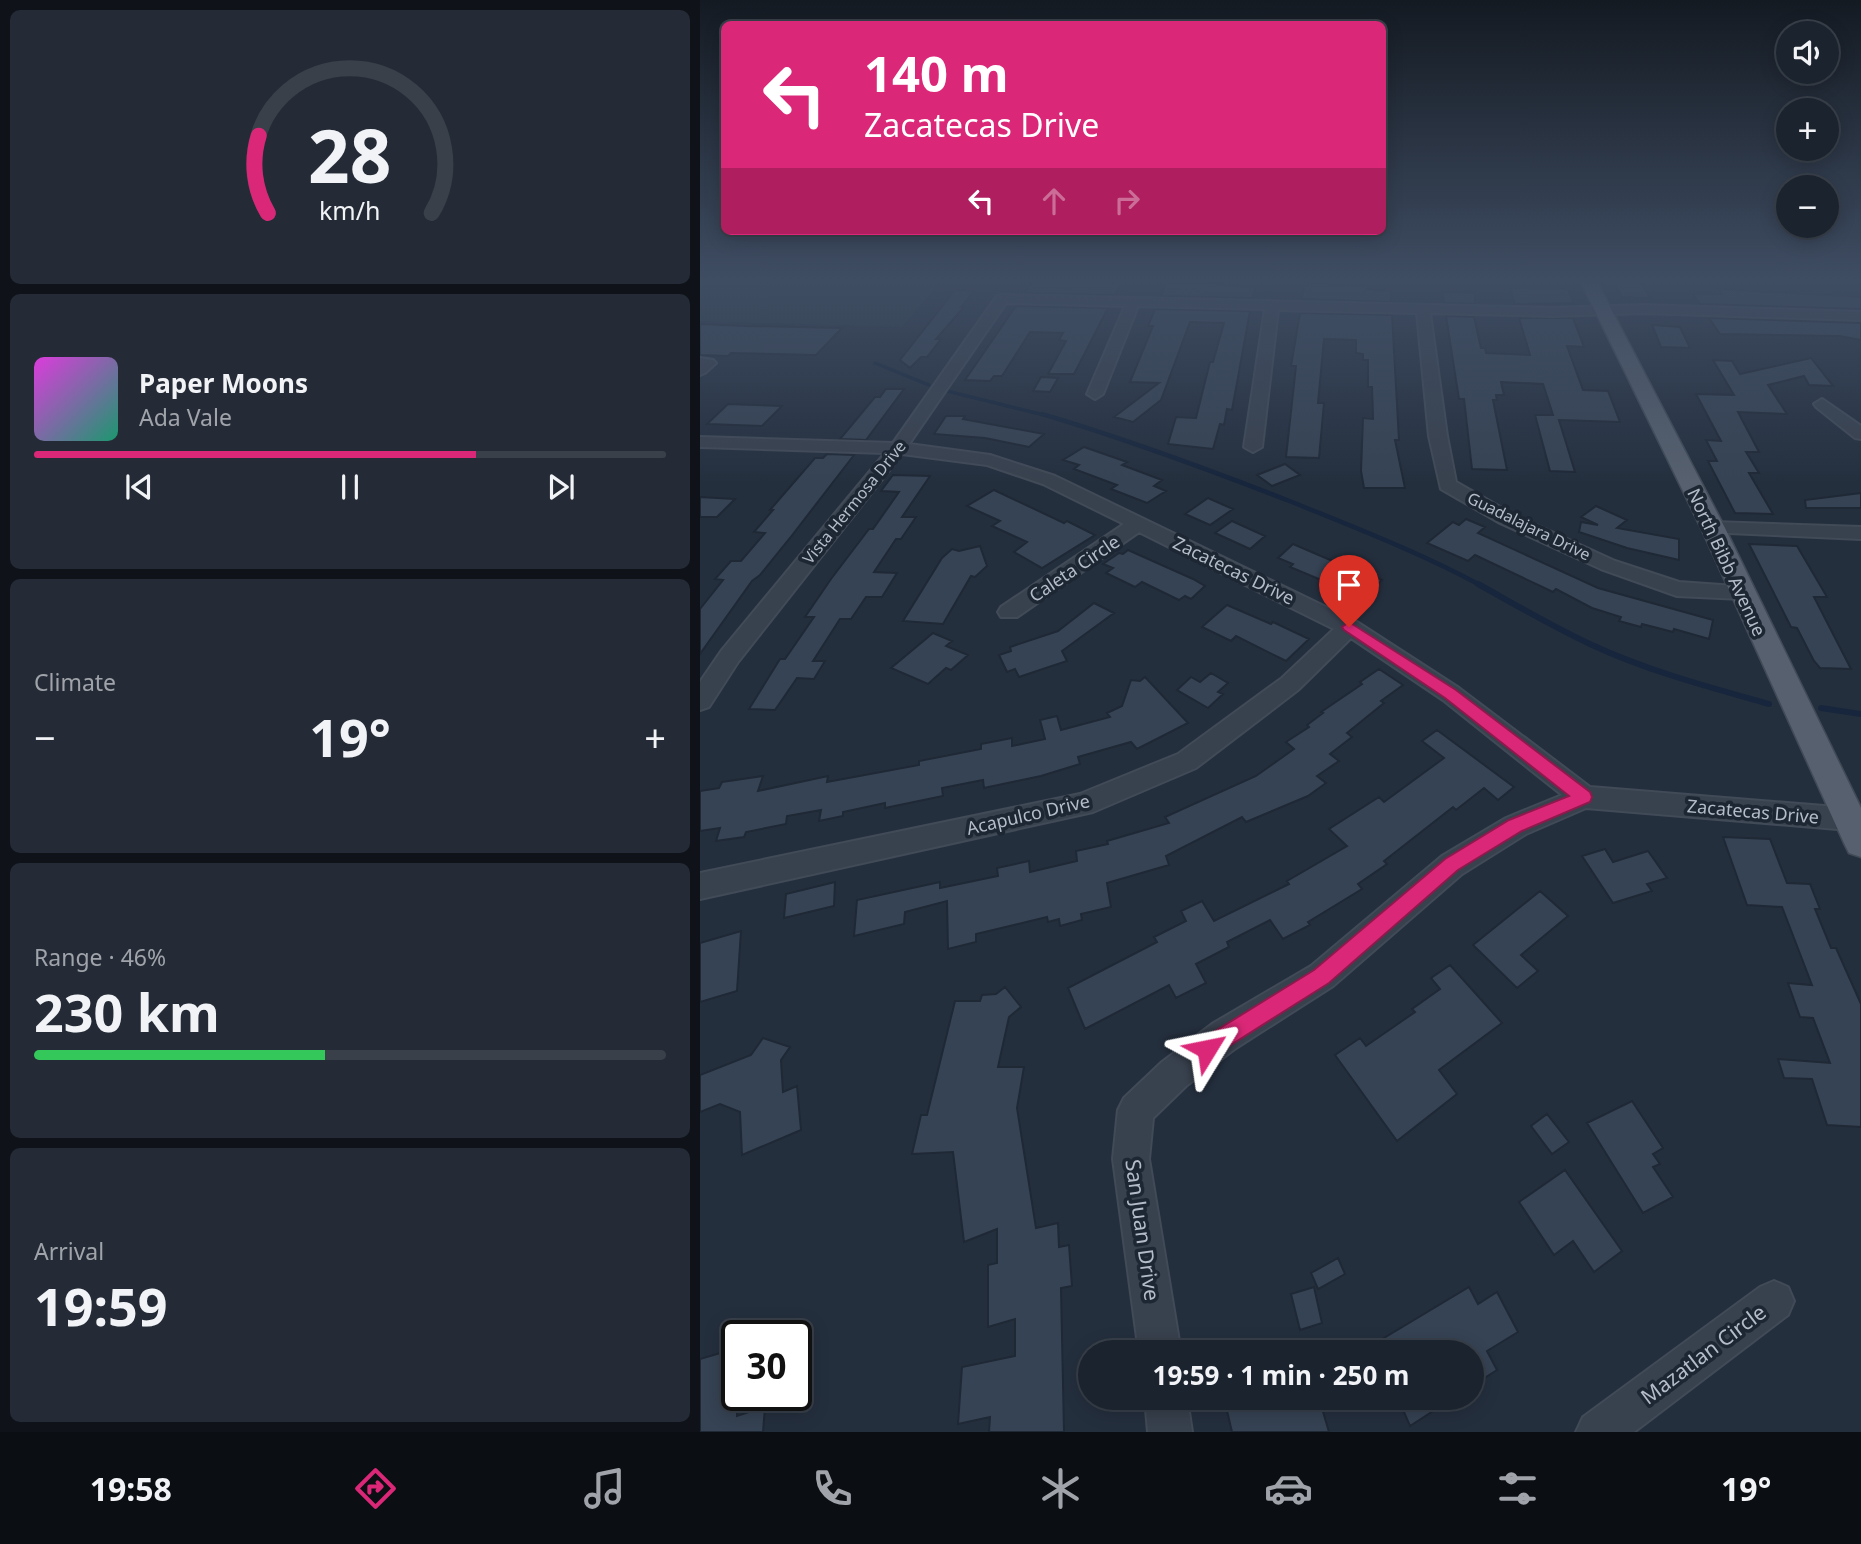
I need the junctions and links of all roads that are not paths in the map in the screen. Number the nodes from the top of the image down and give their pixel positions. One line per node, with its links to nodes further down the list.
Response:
1 (964, 349): 13 (street, Vista Hermosa Drive)
2 (1114, 349): 8 (street)
3 (1266, 349): 12 (street)
4 (1428, 349): 17 (street, Guadalajara Drive)
5 (1623, 349): 15 (main road, North Bibb Avenue)
6 (700, 363): 7 (street)
7 (700, 370)
8 (1095, 394)
9 (1822, 404): 10 (street)
10 (1861, 434)
11 (700, 442): 13 (street, Zacatecas Drive)
12 (1253, 447)
13 (898, 448): 14 (street, Zacatecas Drive); 20 (street, Vista Hermosa Drive)
14 (1139, 523): 18 (street, Caleta Circle); 19 (street, Zacatecas Drive)
15 (1713, 528): 16 (street); 17 (main road, North Bibb Avenue)
16 (1861, 533)
17 (1742, 592): 22 (main road, North Bibb Avenue)
18 (1009, 612)
19 (1349, 627): 21 (street, Zacatecas Drive); 24 (street, Acapulco Drive)
20 (700, 701)
21 (1584, 797): 22 (street, Zacatecas Drive); 26 (street, San Juan Drive)
22 (1849, 819): 23 (main road, North Bibb Avenue)
23 (1861, 843)
24 (700, 886)
25 (1774, 1301): 29 (street, Mazatlan Circle)
26 (1158, 1340)
27 (1167, 1410): 28 (street)
28 (1170, 1432)
29 (1598, 1432)

